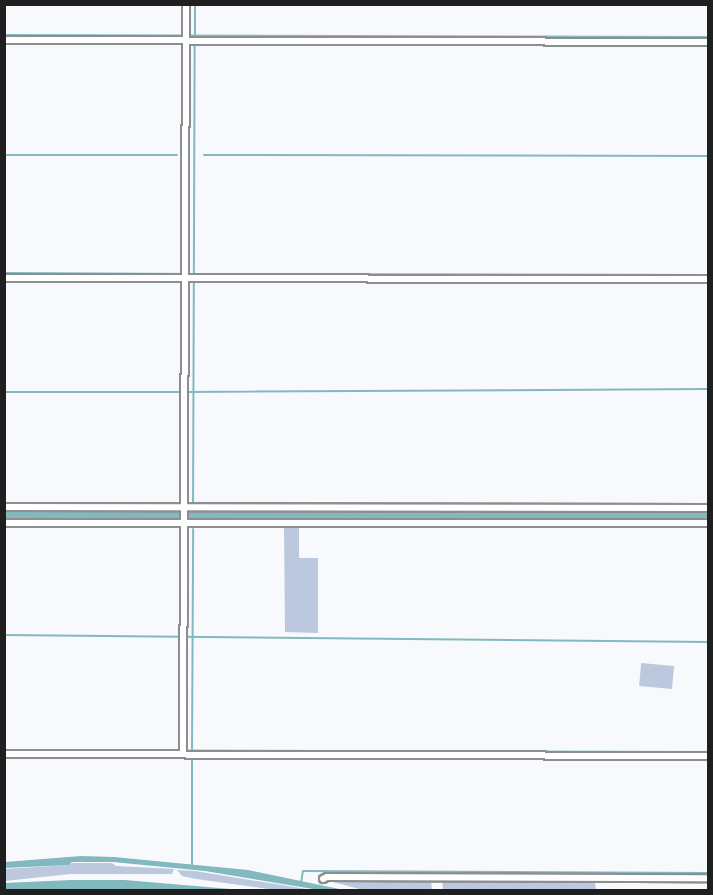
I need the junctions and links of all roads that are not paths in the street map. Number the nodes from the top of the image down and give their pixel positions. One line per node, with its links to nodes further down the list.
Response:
1 (186, 4): 2 (street)
2 (186, 38): 3 (street); 4 (street); 5 (street)
3 (4, 40)
4 (708, 42)
5 (189, 276): 6 (street); 7 (street); 9 (street)
6 (4, 278)
7 (708, 279)
8 (4, 507): 9 (street)
9 (189, 508): 10 (street); 11 (street)
10 (708, 508)
11 (184, 521): 12 (street); 13 (street); 14 (street)
12 (4, 523)
13 (708, 523)
14 (186, 753): 15 (street); 16 (street)
15 (4, 754)
16 (708, 756)
17 (708, 878): 18 (street)
18 (323, 879)

